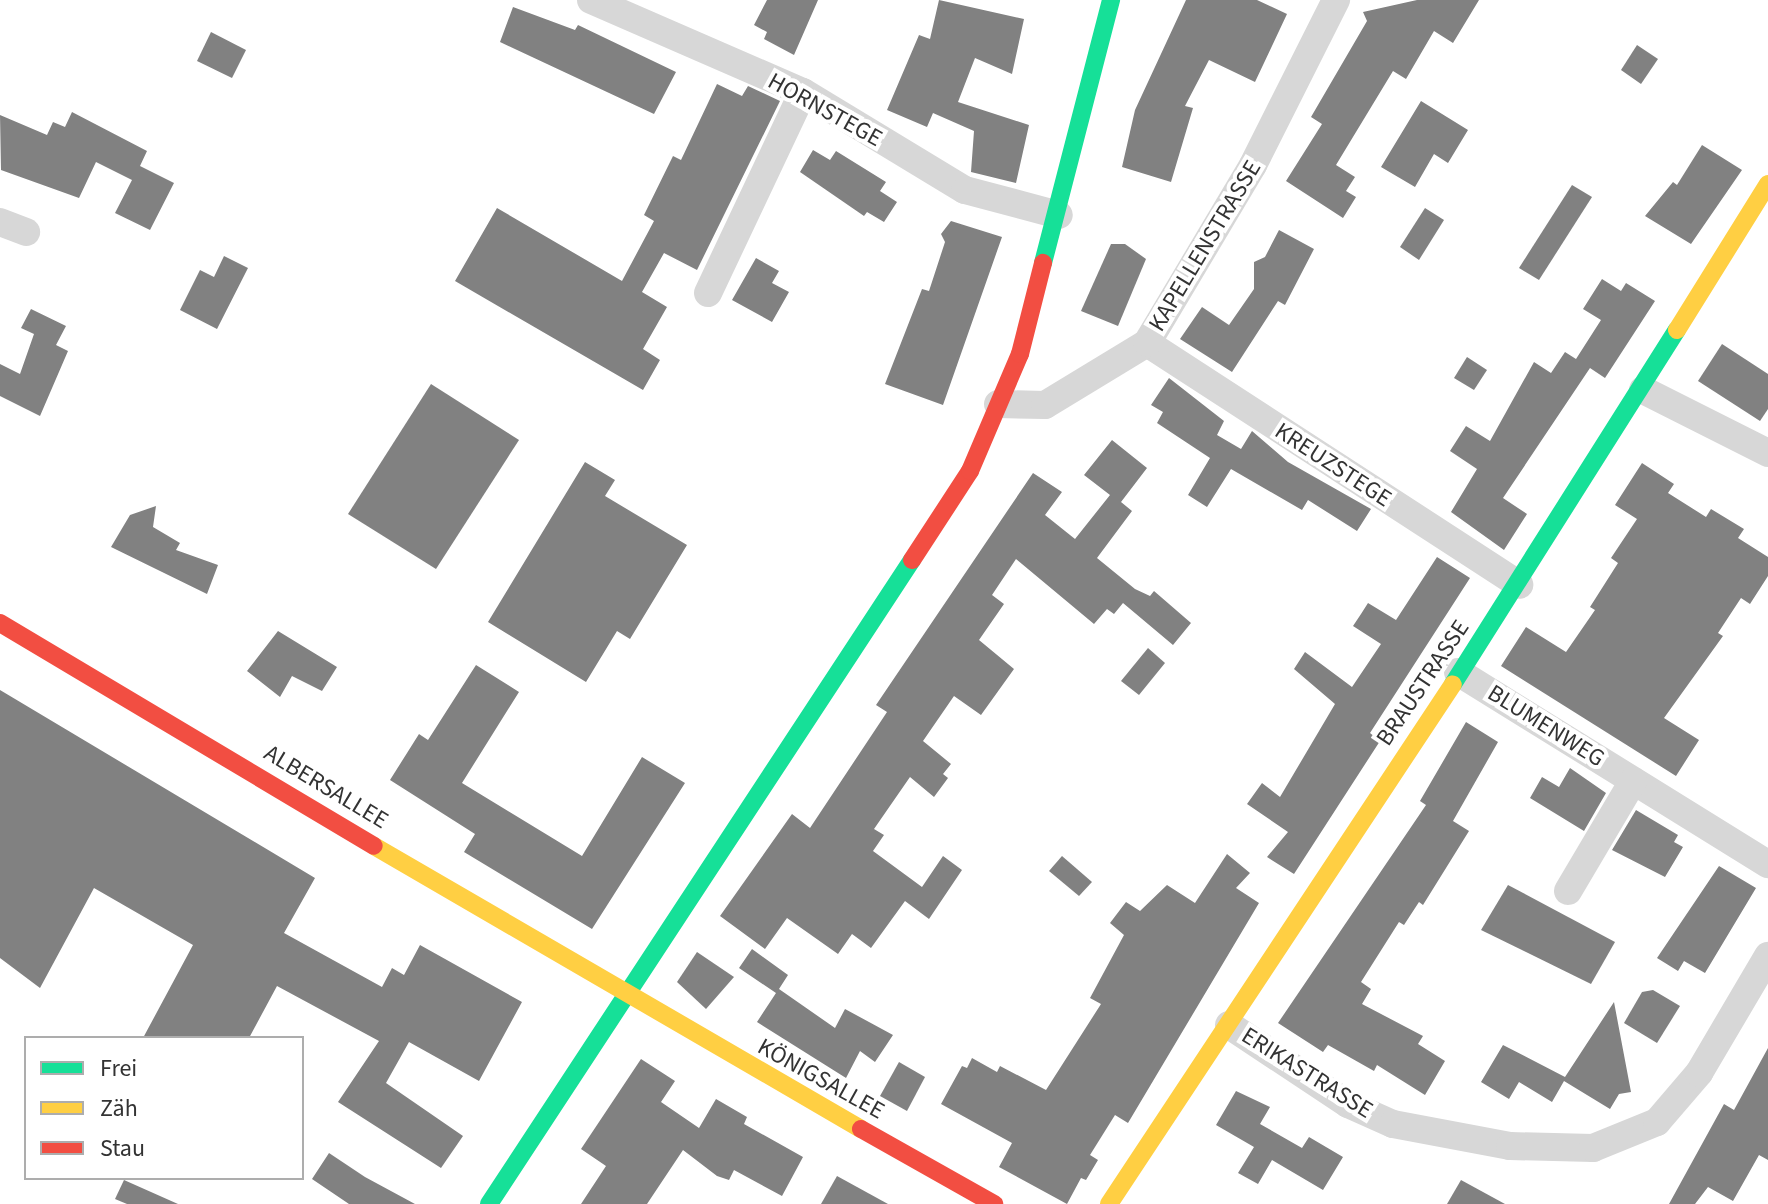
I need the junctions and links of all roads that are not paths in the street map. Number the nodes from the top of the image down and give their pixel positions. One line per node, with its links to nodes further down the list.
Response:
1 (1111, 0): 6 (street)
2 (1336, 0): 8 (street, KAPELLENSTRASSE)
3 (607, 3): 4 (street, HORNSTEGE)
4 (803, 92): 6 (street, HORNSTEGE); 7 (street)
5 (1768, 184): 9 (street, BRAUSTRASSE)
6 (1059, 215): 10 (street)
7 (708, 293)
8 (1147, 343): 10 (street, KAPELLENSTRASSE); 12 (street, KREUZSTEGE)
9 (1643, 390): 11 (street); 12 (street, BRAUSTRASSE)
10 (998, 404): 19 (street)
11 (1768, 453)
12 (1519, 585): 14 (street, BRAUSTRASSE)
13 (0, 623): 19 (street, ALBERSALLEE)
14 (1458, 672): 15 (street, BLUMENWEG); 20 (street, BRAUSTRASSE)
15 (1633, 781): 16 (street, BLUMENWEG); 17 (street)
16 (1768, 864)
17 (1568, 891)
18 (1768, 956): 20 (street, ERIKASTRASSE)
19 (625, 996): 21 (street); 22 (street, KÖNIGSALLEE)
20 (1229, 1025): 23 (street, BRAUSTRASSE)
21 (489, 1204)
22 (994, 1204)
23 (1109, 1204)

